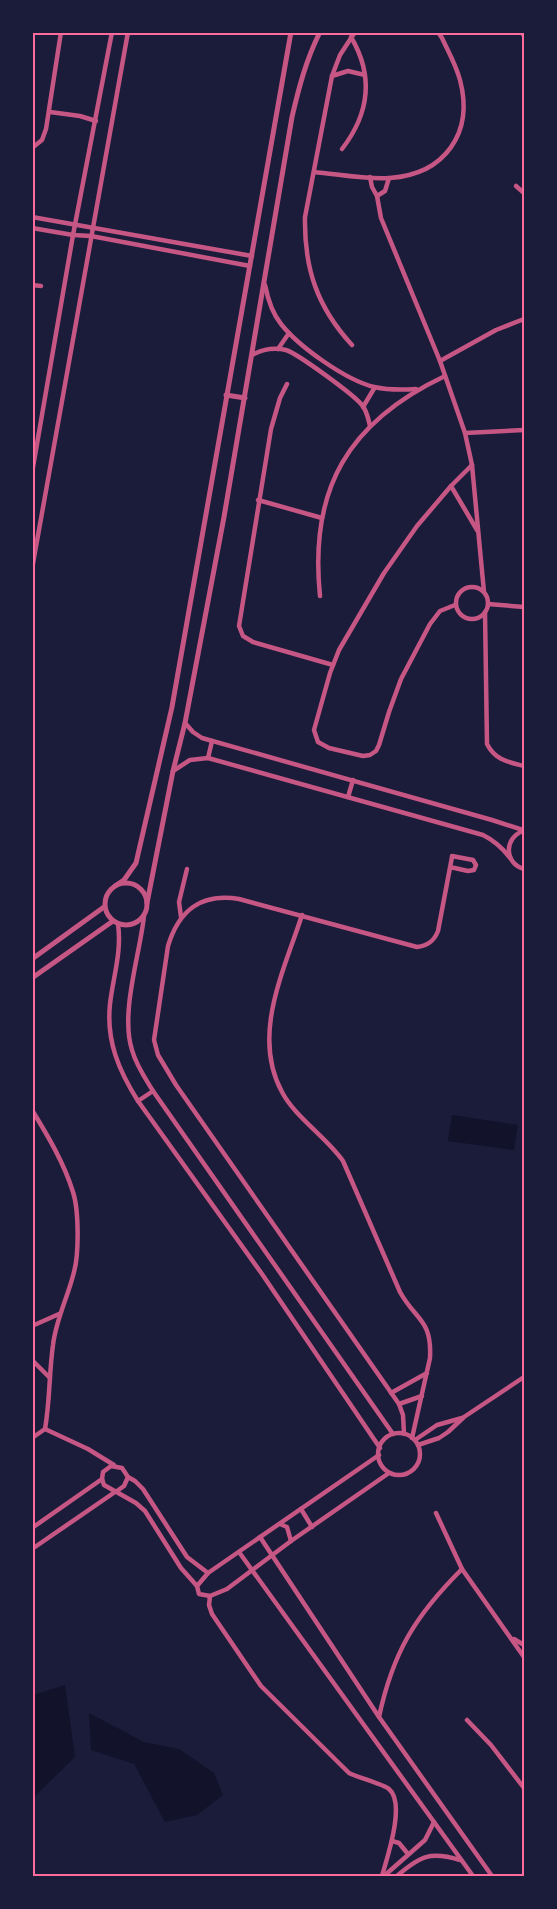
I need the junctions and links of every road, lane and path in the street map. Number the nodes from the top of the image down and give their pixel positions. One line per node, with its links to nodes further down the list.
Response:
1 (61, 32): 12 (street)
2 (112, 32): 13 (street)
3 (128, 32): 24 (street)
4 (291, 32): 28 (street)
5 (320, 32): 31 (street)
6 (438, 32): 18 (street)
7 (522, 32): 9 (street)
8 (353, 35): 10 (street); 11 (street)
9 (524, 36)
10 (332, 76): 11 (street); 16 (street)
11 (365, 76): 15 (street)
12 (50, 112): 13 (street); 14 (street)
13 (96, 121): 23 (street)
14 (32, 148)
15 (342, 149)
16 (314, 172): 17 (street); 35 (street)
17 (370, 177): 18 (street); 21 (street)
18 (389, 178): 21 (street)
19 (516, 186): 20 (street)
20 (524, 193)
21 (377, 196): 41 (street)
22 (32, 217): 23 (street)
23 (76, 225): 24 (street); 26 (street)
24 (93, 227): 27 (street); 28 (street)
25 (32, 228): 26 (street)
26 (73, 235): 27 (street); 54 (street)
27 (90, 236): 29 (street); 59 (street)
28 (252, 256): 29 (street)
29 (250, 266): 47 (street)
30 (32, 285): 32 (street)
31 (265, 285): 34 (street); 39 (street)
32 (41, 286)
33 (524, 319): 41 (street)
34 (289, 333): 36 (street); 37 (street)
35 (352, 345)
36 (305, 346): 38 (street); 40 (street)
37 (278, 349): 39 (street); 40 (street)
38 (316, 354): 42 (street); 45 (street)
39 (252, 355): 48 (street)
40 (298, 357): 42 (street)
41 (440, 361): 43 (street)
42 (308, 364): 49 (street)
43 (445, 376): 46 (street); 52 (street)
44 (287, 384): 56 (street)
45 (375, 387): 46 (street); 49 (street)
46 (418, 389): 50 (street)
47 (226, 395): 48 (street); 79 (street)
48 (245, 398): 67 (street)
49 (363, 407): 50 (street)
50 (370, 426): 57 (street)
51 (524, 430): 52 (street)
52 (465, 432): 53 (street)
53 (472, 465): 55 (street); 58 (street)
54 (32, 473)
55 (451, 486): 58 (street); 66 (street)
56 (258, 500): 57 (street); 66 (street)
57 (322, 518): 61 (street)
58 (478, 531): 60 (street)
59 (32, 569)
60 (484, 592): 62 (street); 63 (street)
61 (320, 596)
62 (488, 604): 64 (street); 65 (street)
63 (455, 605): 65 (street); 66 (street)
64 (524, 607)
65 (485, 612): 70 (street)
66 (332, 665)
67 (185, 724): 68 (street); 71 (street)
68 (212, 741): 69 (street); 72 (street)
69 (208, 758): 71 (street); 73 (street)
70 (524, 766)
71 (173, 771): 80 (street)
72 (353, 780): 73 (street); 74 (street)
73 (348, 797): 75 (street)
74 (524, 830): 75 (street)
75 (510, 858): 78 (street)
76 (450, 867): 76 (street); 82 (street)
77 (187, 869): 84 (street)
78 (524, 869)
79 (115, 886): 80 (street); 81 (street)
80 (147, 902): 83 (street)
81 (104, 907): 85 (street); 86 (street)
82 (302, 915): 84 (street); 94 (street)
83 (144, 916): 85 (street); 88 (street)
84 (181, 917): 97 (street)
85 (115, 923): 87 (street); 89 (street)
86 (32, 959)
87 (32, 978)
88 (153, 1091): 89 (street); 102 (street)
89 (138, 1101): 107 (street)
90 (32, 1110): 91 (street)
91 (59, 1314): 92 (street); 96 (street)
92 (32, 1326)
93 (32, 1360): 96 (street)
94 (427, 1372): 97 (street); 98 (street)
95 (524, 1377): 100 (street)
96 (50, 1378): 101 (street)
97 (391, 1393): 99 (street)
98 (422, 1396): 99 (street); 105 (street)
99 (399, 1404): 103 (street)
100 (464, 1417): 105 (street); 106 (street)
101 (45, 1429): 104 (street); 109 (street)
102 (393, 1434): 103 (street); 107 (street)
103 (404, 1434): 105 (street)
104 (32, 1438)
105 (414, 1439): 106 (street)
106 (418, 1445): 110 (street)
107 (380, 1448): 108 (street)
108 (379, 1455): 110 (street); 114 (street)
109 (115, 1465): 111 (street); 112 (street)
110 (389, 1473): 117 (street)
111 (128, 1476): 113 (street); 126 (street)
112 (102, 1479): 113 (street); 118 (street)
113 (116, 1492): 121 (street); 127 (street)
114 (301, 1509): 116 (street); 117 (street)
115 (436, 1513): 124 (street)
116 (280, 1524): 119 (street); 120 (street)
117 (312, 1527): 120 (street)
118 (32, 1528)
119 (260, 1537): 122 (street); 123 (street)
120 (291, 1541): 123 (street)
121 (32, 1548)
122 (239, 1552): 125 (street); 126 (street)
123 (272, 1556): 125 (street); 132 (street)
124 (462, 1569): 129 (street); 132 (street)
125 (252, 1571): 128 (street); 135 (street)
126 (208, 1573): 127 (street)
127 (197, 1586): 128 (street)
128 (210, 1596): 136 (street)
129 (512, 1638): 130 (street); 131 (street)
130 (524, 1645)
131 (524, 1657)
132 (380, 1718): 142 (street)
133 (467, 1720): 134 (street)
134 (524, 1788)
135 (434, 1822): 137 (street); 138 (street)
136 (392, 1841): 137 (street); 139 (street)
137 (408, 1854): 139 (street)
138 (460, 1860): 140 (street); 141 (street)
139 (383, 1876)
140 (397, 1876)
141 (474, 1876)
142 (492, 1876)

